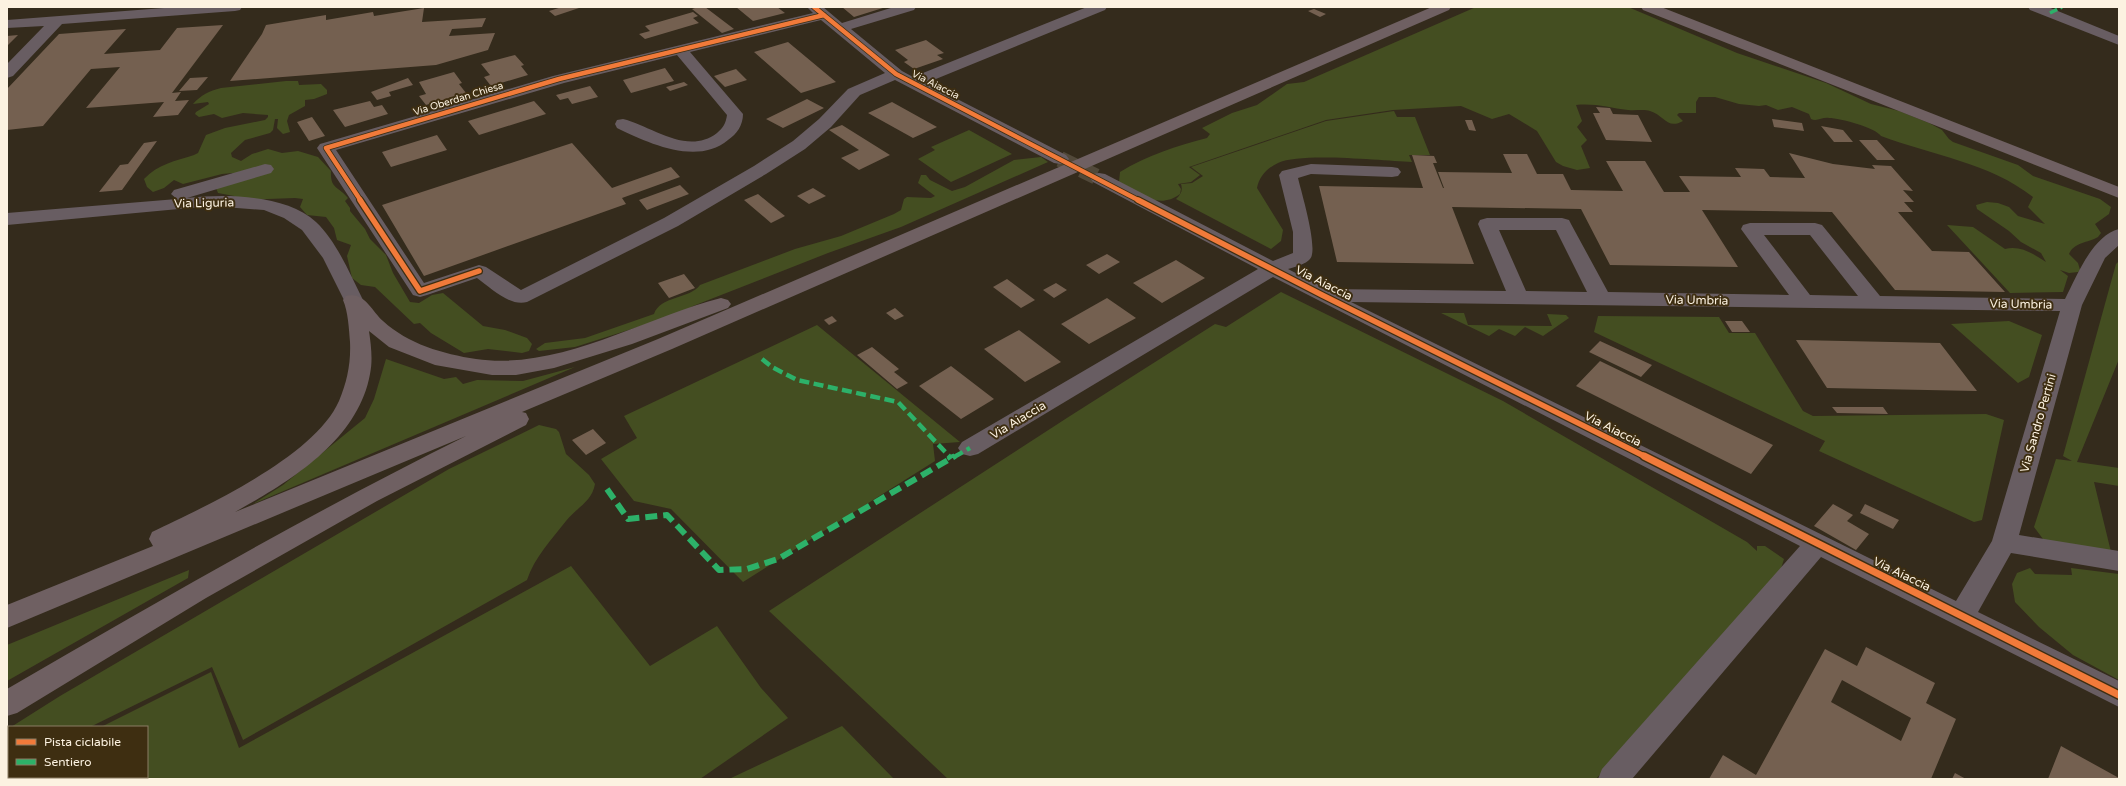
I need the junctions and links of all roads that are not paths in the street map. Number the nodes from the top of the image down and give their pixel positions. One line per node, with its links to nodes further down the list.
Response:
1 (235, 7): 9 (street)
2 (909, 7): 11 (street)
3 (1100, 7): 17 (street, Via Aiaccia)
4 (1444, 7): 14 (highway)
5 (1648, 7): 18 (highway)
6 (2034, 7): 12 (street)
7 (819, 11): 11 (street, Via Aiaccia); 13 (street, Via Oberdan Chiesa)
8 (1396, 12): 14 (highway)
9 (58, 20): 10 (street); 15 (street)
10 (7, 24)
11 (840, 28): 16 (street, Via Aiaccia)
12 (2119, 42)
13 (680, 49): 16 (street, Via Oberdan Chiesa); 19 (street)
14 (1318, 61): 29 (highway)
15 (7, 73)
16 (896, 74): 17 (street, Via Aiaccia)
17 (912, 83): 20 (street, Via Aiaccia)
18 (1880, 99): 24 (highway); 25 (highway)
19 (622, 124)
20 (1060, 159)
21 (264, 169): 26 (street)
22 (1392, 172): 30 (street)
23 (1099, 178): 30 (street, Via Aiaccia)
24 (2119, 183)
25 (2119, 193)
26 (136, 207): 27 (street, Via Liguria); 34 (street, Via Liguria)
27 (7, 219)
28 (2119, 235): 37 (street, Via Sandro Pertini)
29 (852, 262): 34 (highway); 38 (highway)
30 (1272, 269): 31 (street, Via Aiaccia); 39 (street, Via Aiaccia)
31 (1322, 295): 32 (street, Via Umbria); 41 (street, Via Aiaccia)
32 (1519, 298): 33 (street, Via Umbria); 33 (street)
33 (1601, 299): 35 (street, Via Umbria)
34 (353, 300): 44 (highway)
35 (1804, 301): 36 (street, Via Umbria); 36 (street)
36 (1874, 302): 37 (street, Via Umbria)
37 (2072, 305): 40 (street, Via Sandro Pertini)
38 (665, 344): 44 (highway); 46 (highway)
39 (970, 448)
40 (2004, 542): 42 (street); 43 (street, Via Sandro Pertini)
41 (1817, 544): 43 (street, Via Aiaccia); 47 (street)
42 (2119, 561)
43 (1962, 615): 45 (street, Via Aiaccia)
44 (7, 616)
45 (2119, 695)
46 (7, 704)
47 (1613, 779)

